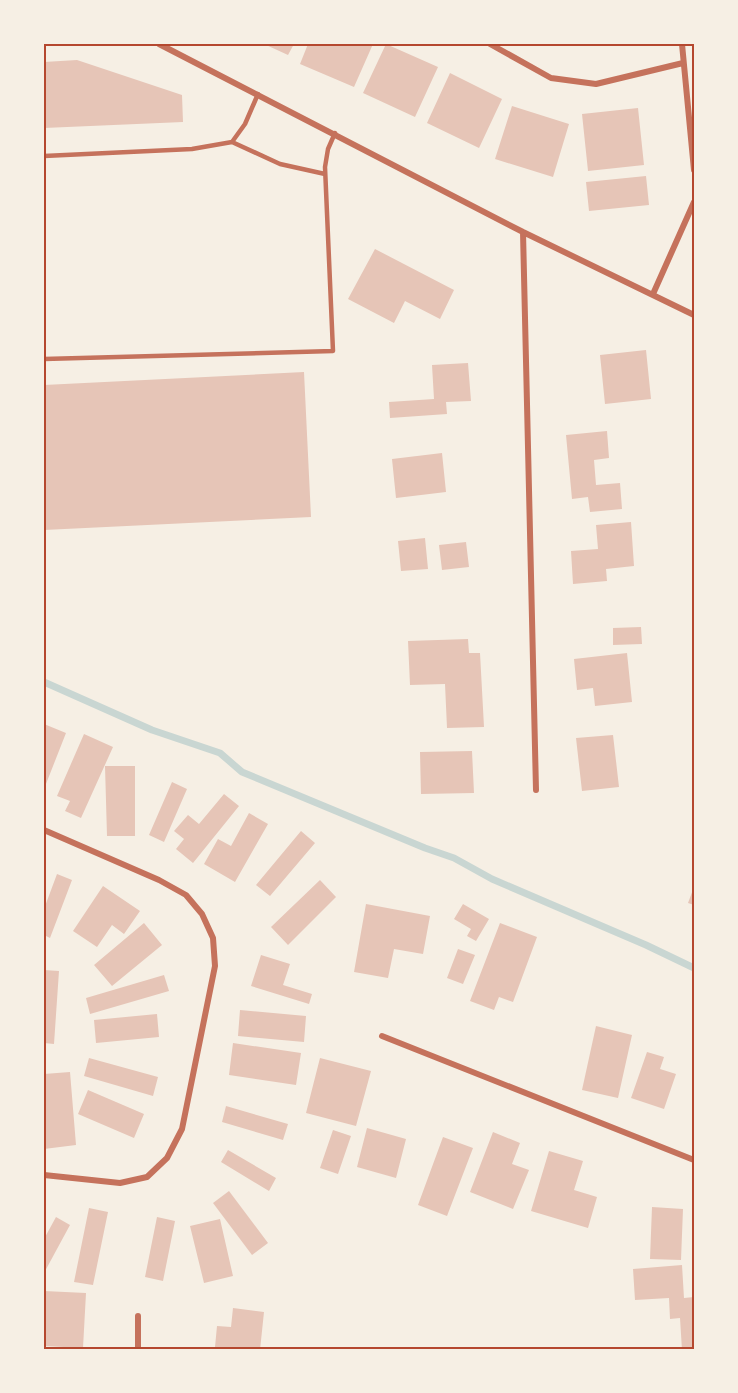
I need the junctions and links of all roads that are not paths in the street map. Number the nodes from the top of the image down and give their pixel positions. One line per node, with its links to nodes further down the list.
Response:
1 (159, 44): 5 (street)
2 (490, 44): 4 (street)
3 (682, 44): 4 (street)
4 (683, 63): 9 (street)
5 (258, 94): 6 (street); 7 (lane)
6 (335, 133): 10 (lane); 12 (street)
7 (232, 142): 8 (lane); 10 (lane)
8 (44, 156)
9 (694, 170)
10 (325, 174): 15 (lane)
11 (694, 202): 13 (street)
12 (523, 232): 13 (street); 16 (street)
13 (653, 294): 14 (street)
14 (694, 315)
15 (44, 360)
16 (536, 790)
17 (44, 830): 20 (street)
18 (382, 1036): 19 (street)
19 (694, 1160)
20 (44, 1175)
21 (138, 1316): 22 (street)
22 (138, 1350)

